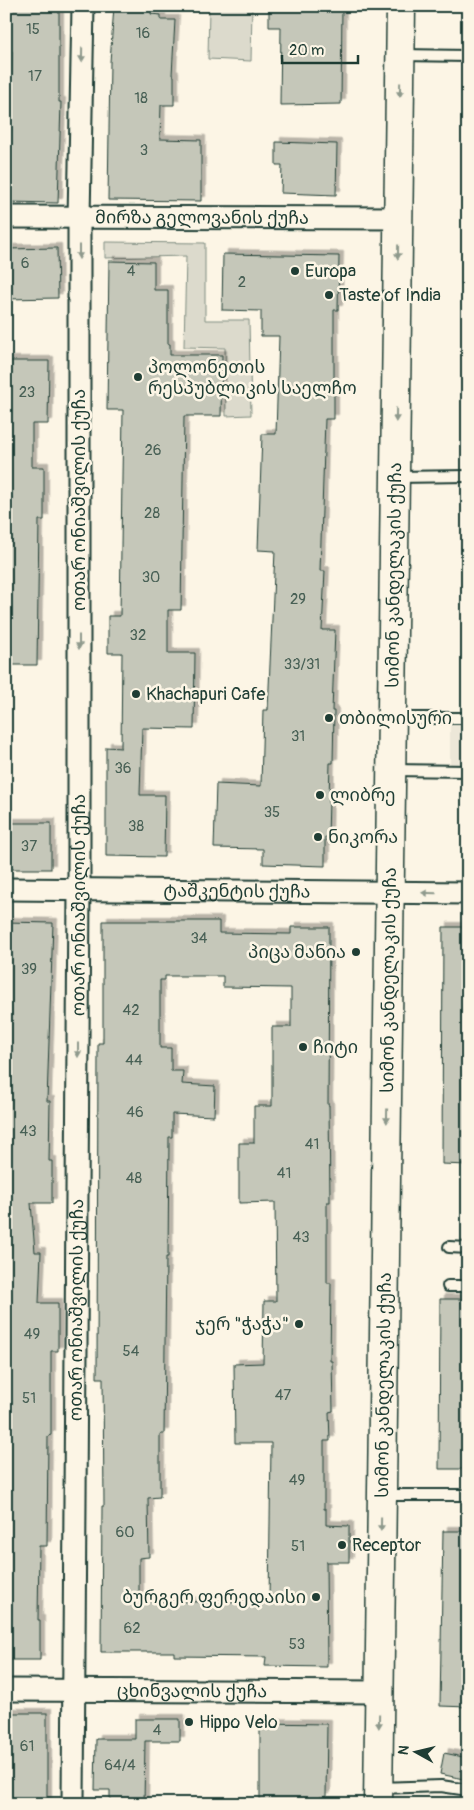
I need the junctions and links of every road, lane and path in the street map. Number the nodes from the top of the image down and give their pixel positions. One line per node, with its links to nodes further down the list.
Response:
1 (83, 6): 6 (street, ოთარ ონიაშვილის ქუჩა, one-way to 6)
2 (401, 6): 3 (main road, სიმონ კანდელაკის ქუჩა)
3 (401, 55): 4 (lane); 7 (main road, სიმონ კანდელაკის ქუჩა, one-way to 7)
4 (468, 56)
5 (6, 217): 6 (street, მირზა გელოვანის ქუჩა)
6 (79, 218): 7 (street, მირზა გელოვანის ქუჩა); 15 (street, ოთარ ონიაშვილის ქუჩა, one-way to 15)
7 (398, 218): 9 (main road, სიმონ კანდელაკის ქუჩა, one-way to 9)
8 (468, 476): 9 (lane)
9 (395, 477): 10 (main road, სიმონ კანდელაკის ქუჩა)
10 (392, 718): 11 (lane); 12 (main road, სიმონ კანდელაკის ქუჩა)
11 (468, 718)
12 (391, 770): 13 (lane); 16 (main road, სიმონ კანდელაკის ქუჩა)
13 (468, 771)
14 (6, 889): 15 (street, ტაშკენტის ქუჩა)
15 (79, 889): 16 (street, ტაშკენტის ქუჩა); 25 (street, ოთარ ონიაშვილის ქუჩა, one-way to 25)
16 (390, 892): 17 (street, ტაშკენტის ქუჩა, one-way to 16); 22 (main road, სიმონ კანდელაკის ქუჩა, one-way to 22)
17 (468, 893)
18 (449, 1248): 19 (lane)
19 (468, 1248)
20 (448, 1286): 21 (lane)
21 (468, 1286)
22 (382, 1495): 23 (lane); 26 (main road, სიმონ კანდელაკის ქუჩა, one-way to 26)
23 (468, 1496)
24 (6, 1690): 25 (street, ცხინვალის ქუჩა)
25 (74, 1690): 26 (street, ცხინვალის ქუჩა); 29 (street, ოთარ ონიაშვილის ქუჩა)
26 (379, 1692): 28 (main road, სიმონ კანდელაკის ქუჩა, one-way to 28)
27 (468, 1790): 28 (lane)
28 (378, 1796)
29 (73, 1804)

